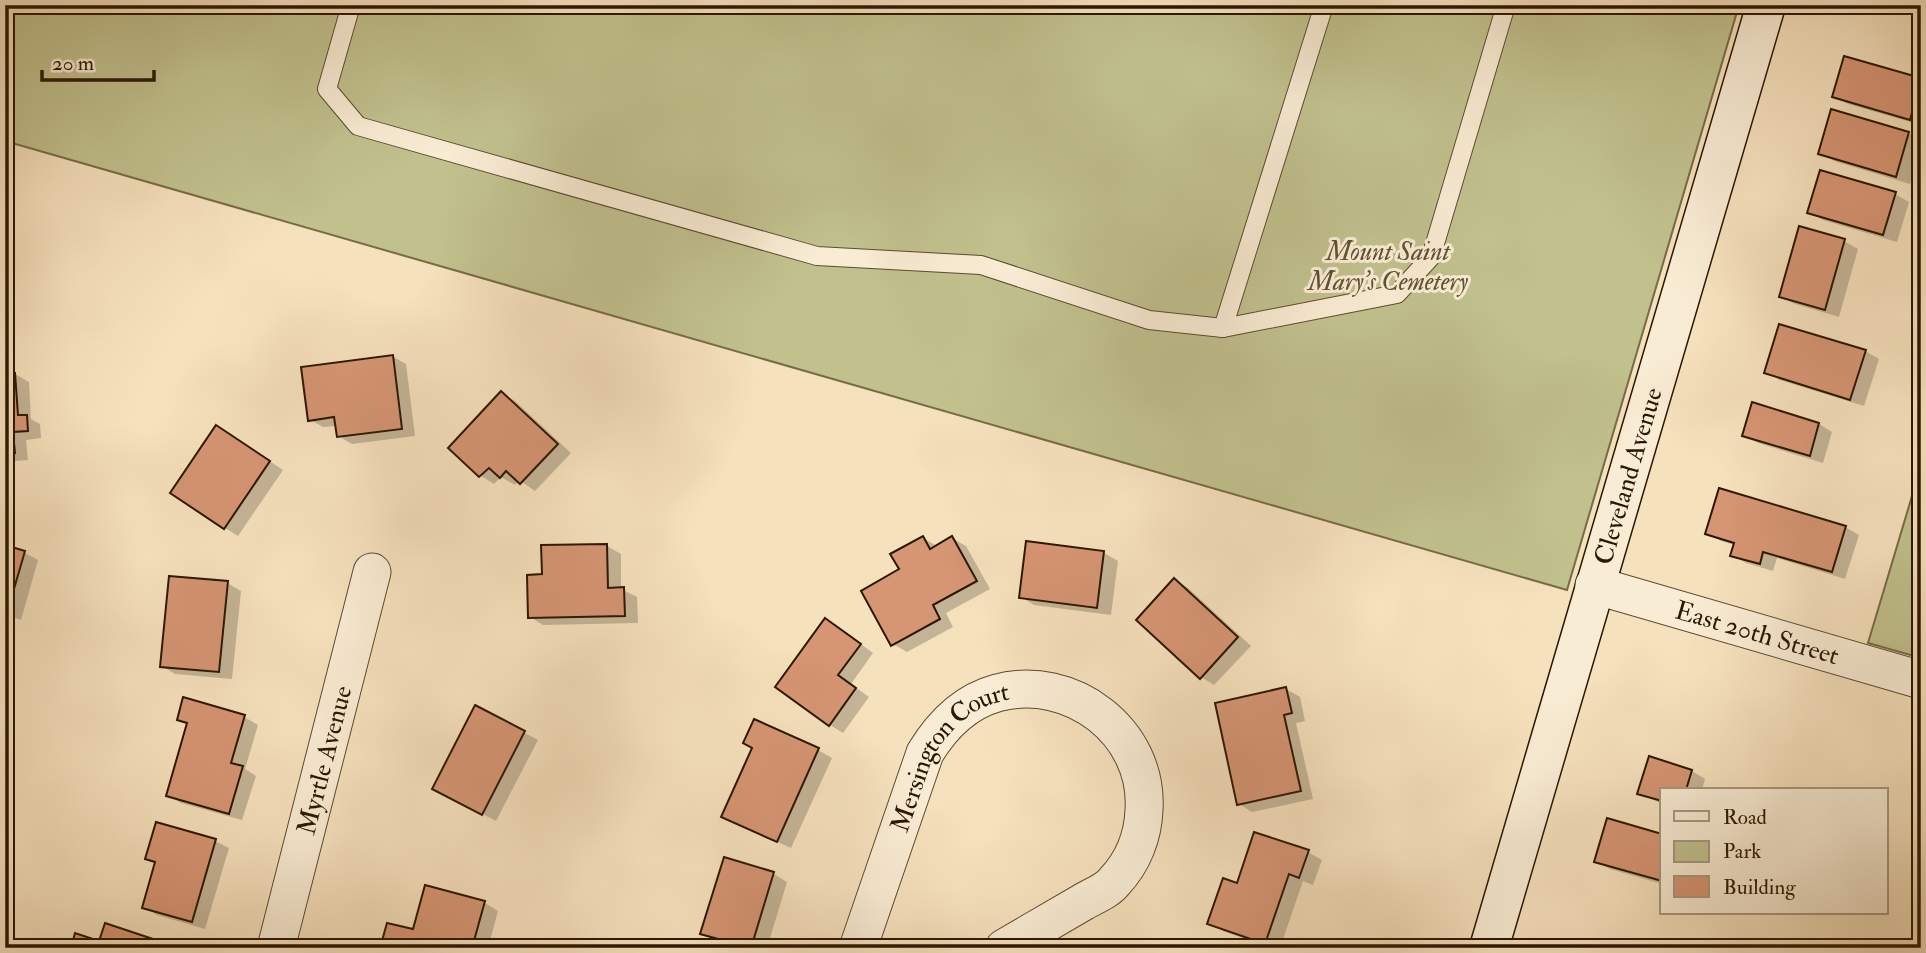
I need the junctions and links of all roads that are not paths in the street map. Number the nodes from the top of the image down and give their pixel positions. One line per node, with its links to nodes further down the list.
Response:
1 (351, 5): 5 (lane)
2 (1324, 5): 5 (lane)
3 (1506, 5): 5 (lane)
4 (1766, 5): 7 (main road, Cleveland Avenue)
5 (1223, 328)
6 (372, 572): 9 (street, Myrtle Avenue)
7 (1594, 585): 8 (street, East 20th Street); 12 (main road, Cleveland Avenue)
8 (1921, 681)
9 (275, 948)
10 (858, 948): 11 (street, Mersington Court)
11 (1004, 948)
12 (1489, 948)

